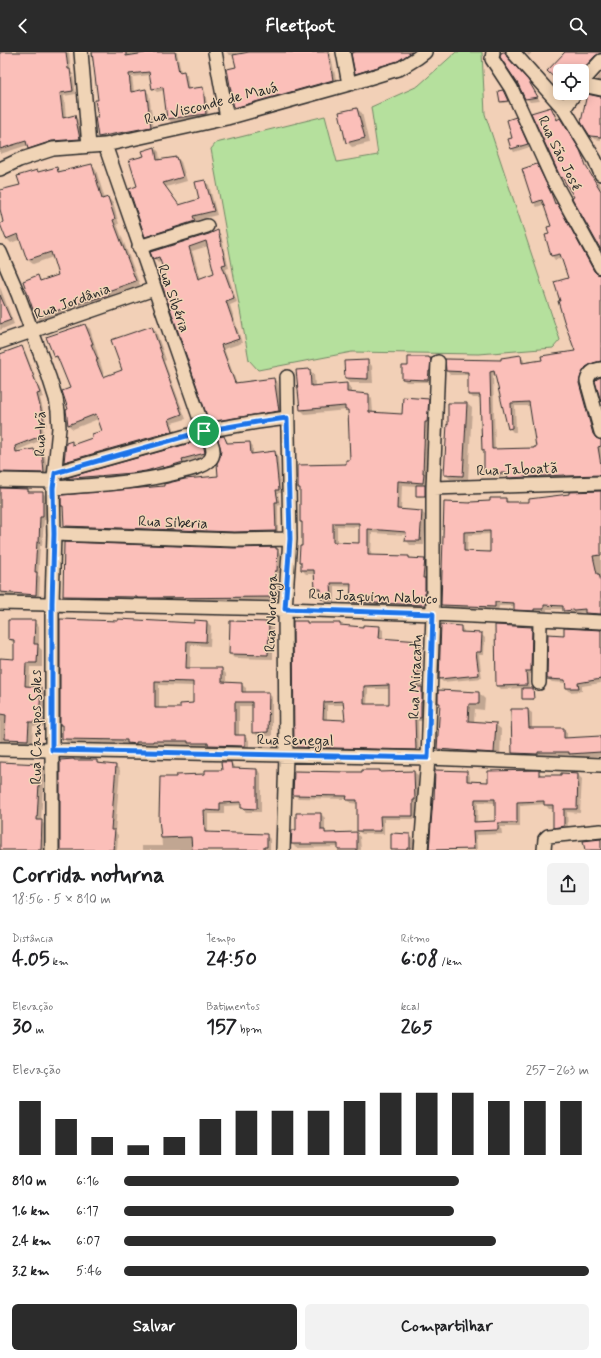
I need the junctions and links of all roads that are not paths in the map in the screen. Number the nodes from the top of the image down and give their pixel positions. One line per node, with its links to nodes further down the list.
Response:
1 (81, 52): 16 (street)
2 (216, 52): 14 (street)
3 (342, 52): 9 (street)
4 (425, 52): 9 (street, Rua Visconde de Mauá)
5 (493, 52): 22 (street, Rua São José)
6 (513, 52): 13 (street)
7 (601, 61): 8 (street)
8 (589, 76)
9 (349, 84): 14 (street, Rua Visconde de Mauá)
10 (589, 86): 11 (street)
11 (601, 89)
12 (570, 100): 13 (street)
13 (564, 109): 18 (street)
14 (227, 118): 15 (street, Rua Visconde de Mauá)
15 (105, 145): 16 (street, Rua Visconde de Mauá); 20 (street, Rua Sibéria)
16 (89, 146): 17 (street, Rua Visconde de Mauá)
17 (0, 169)
18 (601, 175)
19 (207, 226): 20 (street)
20 (139, 247): 23 (street, Rua Sibéria)
21 (0, 252): 24 (street, Rua Irã)
22 (601, 267)
23 (154, 289): 24 (street, Rua Jordânia); 30 (street, Rua Sibéria)
24 (32, 332): 25 (street, Rua Jordânia); 33 (street, Rua Irã)
25 (0, 342)
26 (438, 362): 35 (street, Rua Miracatu)
27 (601, 369): 31 (street)
28 (286, 377): 29 (street, Rua Noruega)
29 (287, 418): 30 (street); 37 (street, Rua Noruega)
30 (204, 431): 33 (street); 33 (street, Rua Sibéria)
31 (601, 432)
32 (0, 480): 33 (street)
33 (54, 481): 36 (street, Rua Irã)
34 (601, 483): 35 (street, Rua Jaboatã)
35 (433, 488): 41 (street, Rua Miracatu)
36 (54, 534): 37 (street, Rua Siberia); 39 (street, Rua Irã)
37 (290, 539): 40 (street, Rua Noruega)
38 (0, 603): 39 (street, Rua Joaquim Nabuco)
39 (52, 603): 40 (street, Rua Joaquim Nabuco); 46 (street, Rua Campos Sales)
40 (285, 609): 41 (street, Rua Joaquim Nabuco); 47 (street, Rua Noruega)
41 (433, 614): 42 (street, Rua Joaquim Nabuco); 48 (street, Rua Miracatu)
42 (540, 620): 43 (street, Rua Joaquim Nabuco); 44 (street)
43 (601, 622)
44 (539, 684)
45 (0, 749): 46 (street, Rua Senegal)
46 (52, 750): 47 (street, Rua Senegal); 51 (street, Rua Campos Sales)
47 (286, 756): 48 (street, Rua Senegal); 52 (street, Rua Noruega)
48 (428, 758): 49 (street, Rua Senegal); 53 (street, Rua Miracatu)
49 (595, 765)
50 (601, 831): 54 (street)
51 (52, 850)
52 (283, 850)
53 (422, 850)
54 (544, 850)

